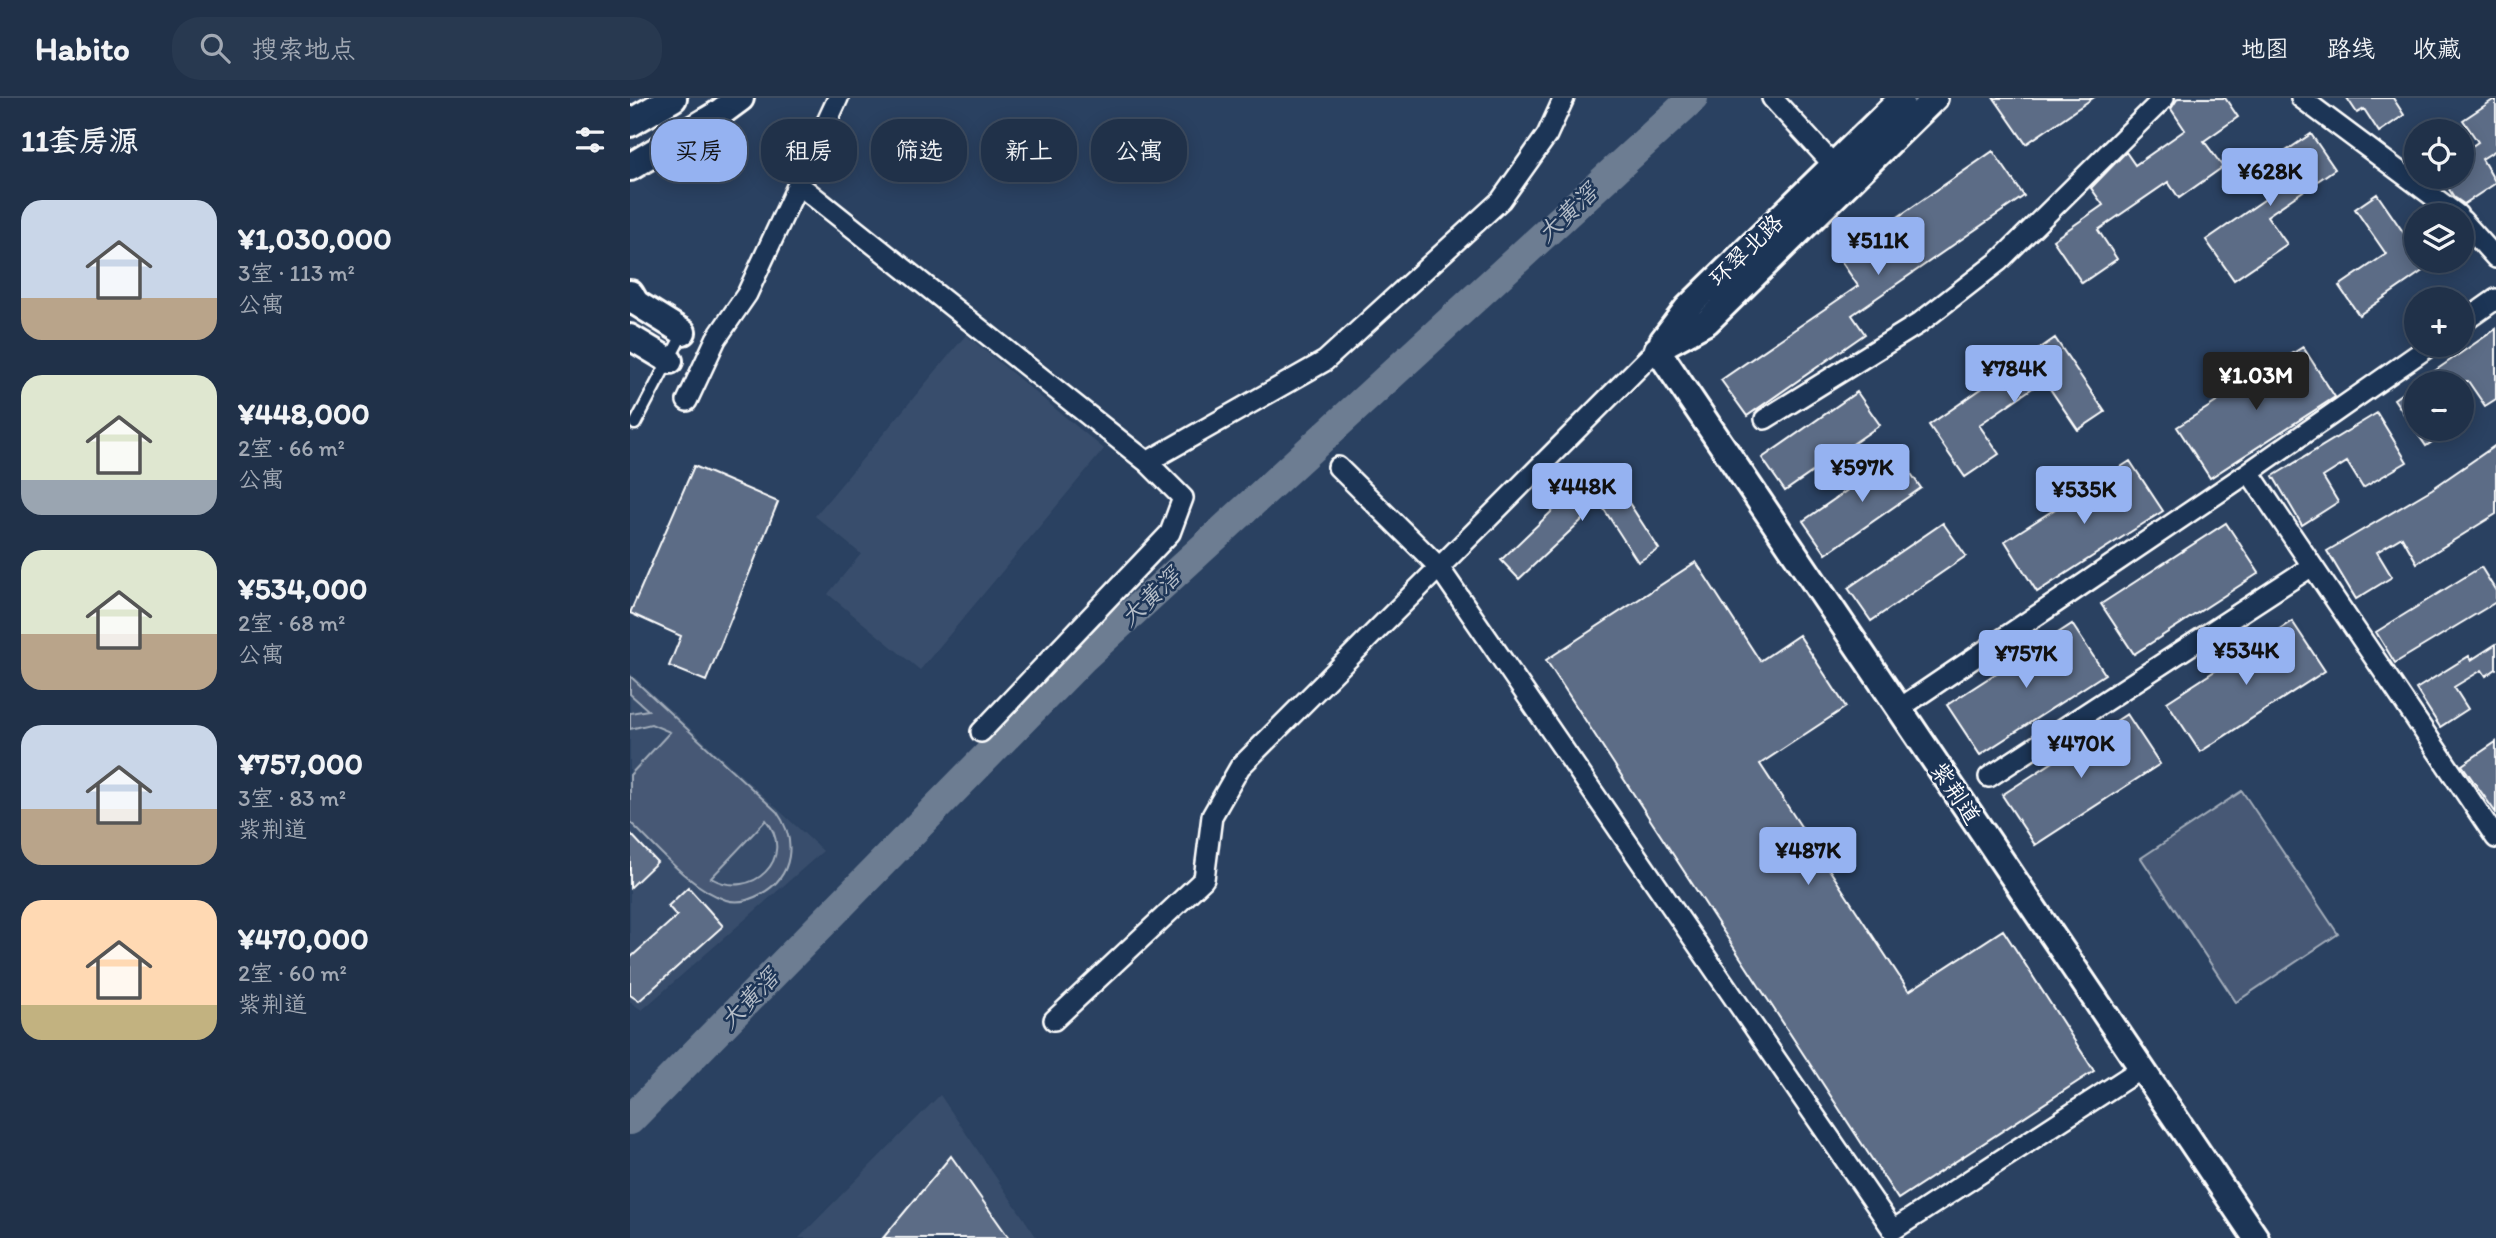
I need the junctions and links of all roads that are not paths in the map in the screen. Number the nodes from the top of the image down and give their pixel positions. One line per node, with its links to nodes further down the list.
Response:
1 (673, 98): 10 (main road)
2 (740, 98): 11 (main road)
3 (838, 98): 13 (street)
4 (1564, 98): 28 (street)
5 (1772, 98): 12 (street)
6 (1902, 98): 12 (street, 环翠北路)
7 (1935, 98): 12 (street)
8 (2164, 98): 26 (street)
9 (2301, 98): 14 (street)
10 (630, 123)
11 (632, 168)
12 (1842, 173): 22 (street, 环翠北路)
13 (798, 184): 25 (street); 28 (street)
14 (2442, 203)
15 (2474, 233): 16 (street)
16 (2496, 258)
17 (631, 298): 20 (street)
18 (2496, 299): 19 (street)
19 (2474, 315)
20 (683, 332): 24 (lane)
21 (630, 337): 24 (street)
22 (1657, 349): 31 (street); 33 (street, 紫荆道)
23 (2414, 357): 30 (street)
24 (670, 361): 27 (lane)
25 (687, 401)
26 (1765, 419)
27 (635, 424)
28 (1147, 462): 34 (street)
29 (1338, 467): 31 (street)
30 (2249, 472): 32 (street); 33 (street)
31 (1438, 566): 37 (street); 38 (street)
32 (2312, 566): 35 (street); 36 (street)
33 (1899, 708): 38 (street, 紫荆道)
34 (981, 732)
35 (1989, 777)
36 (2496, 838)
37 (1054, 1020)
38 (2142, 1068): 39 (street, 紫荆道)
39 (2256, 1238)

